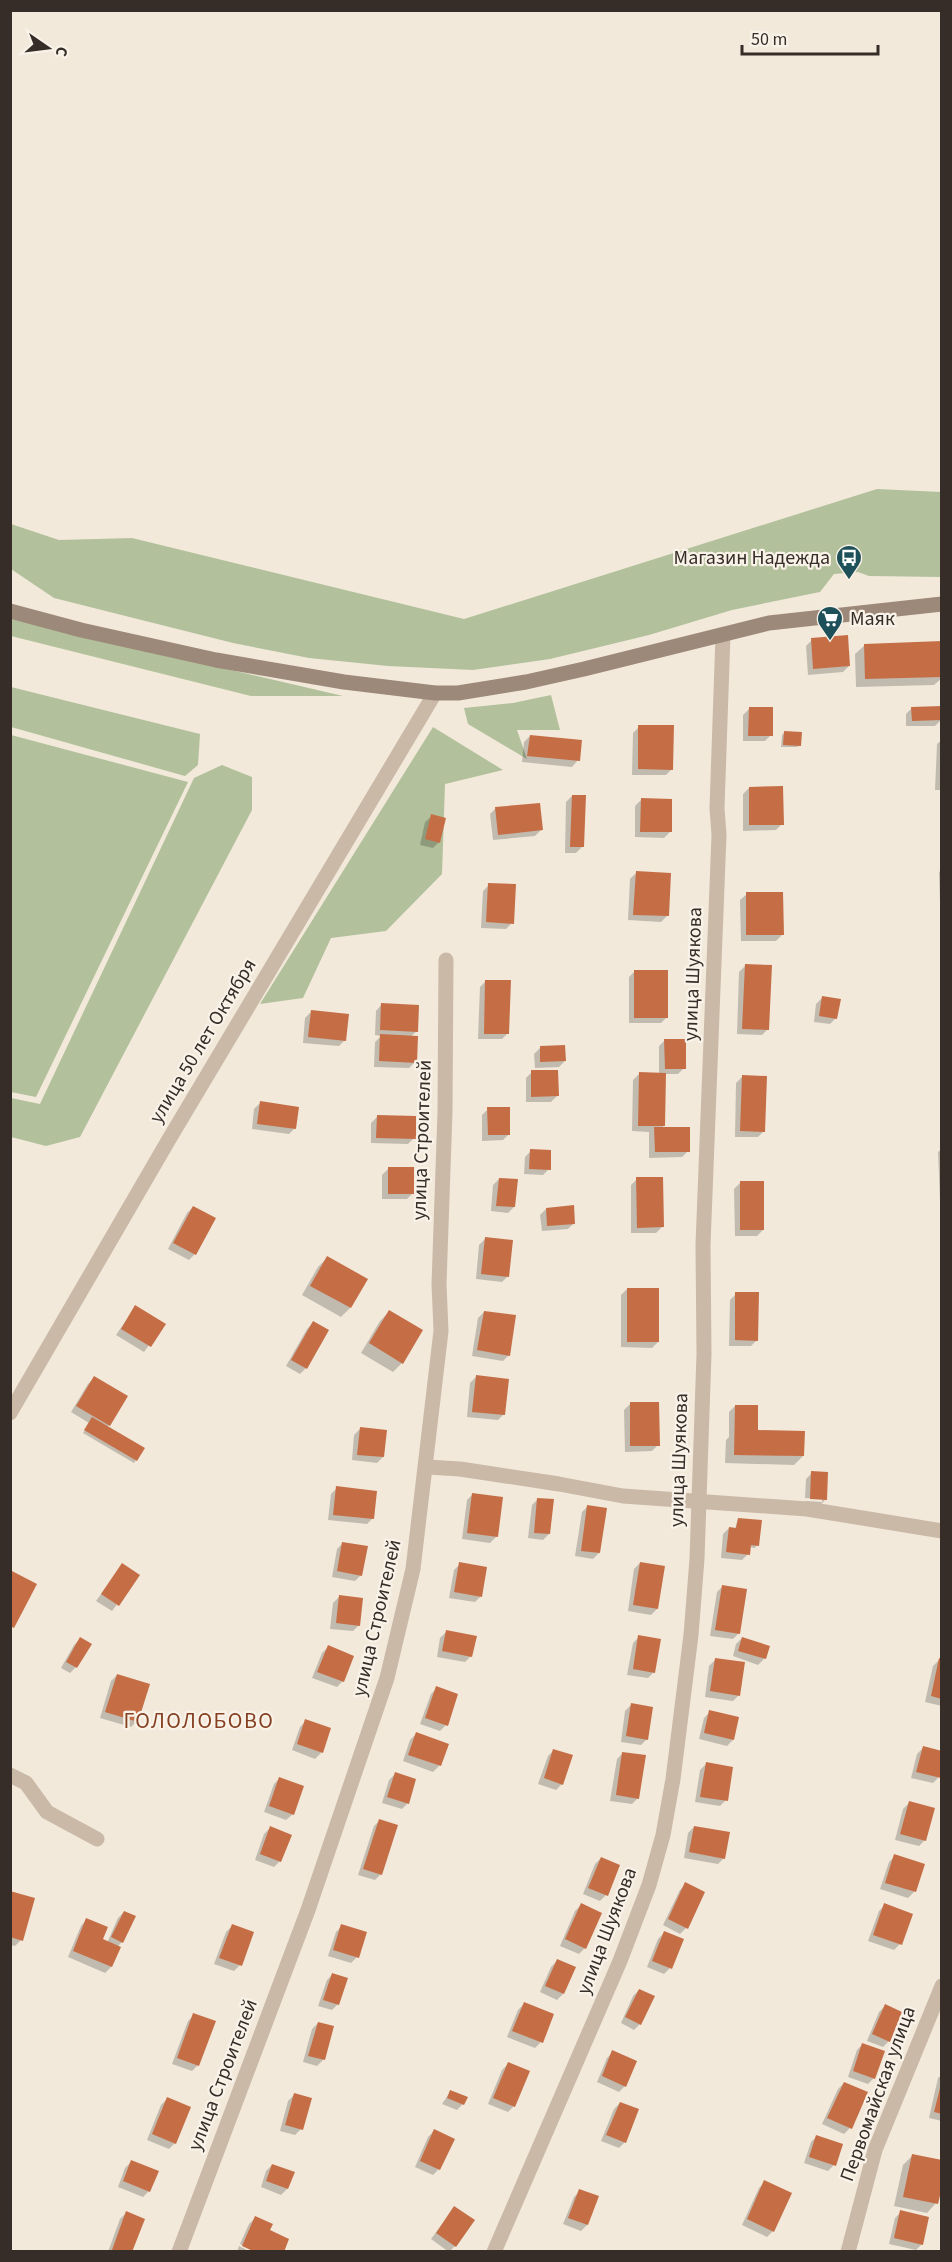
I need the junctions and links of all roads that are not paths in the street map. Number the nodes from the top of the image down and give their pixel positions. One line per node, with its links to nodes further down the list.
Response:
1 (942, 603): 3 (street)
2 (10, 611): 4 (street)
3 (723, 635): 4 (street); 8 (street, улица Шуякова)
4 (435, 693): 6 (street, улица 50 лет Октября)
5 (446, 960): 7 (street, улица Строителей)
6 (10, 1413)
7 (427, 1467): 8 (street); 13 (street, улица Строителей)
8 (698, 1500): 9 (street); 14 (street, улица Шуякова)
9 (942, 1531)
10 (10, 1775): 11 (street)
11 (97, 1839)
12 (942, 1986): 15 (street, Первомайская улица)
13 (179, 2252)
14 (494, 2252)
15 (848, 2252)

